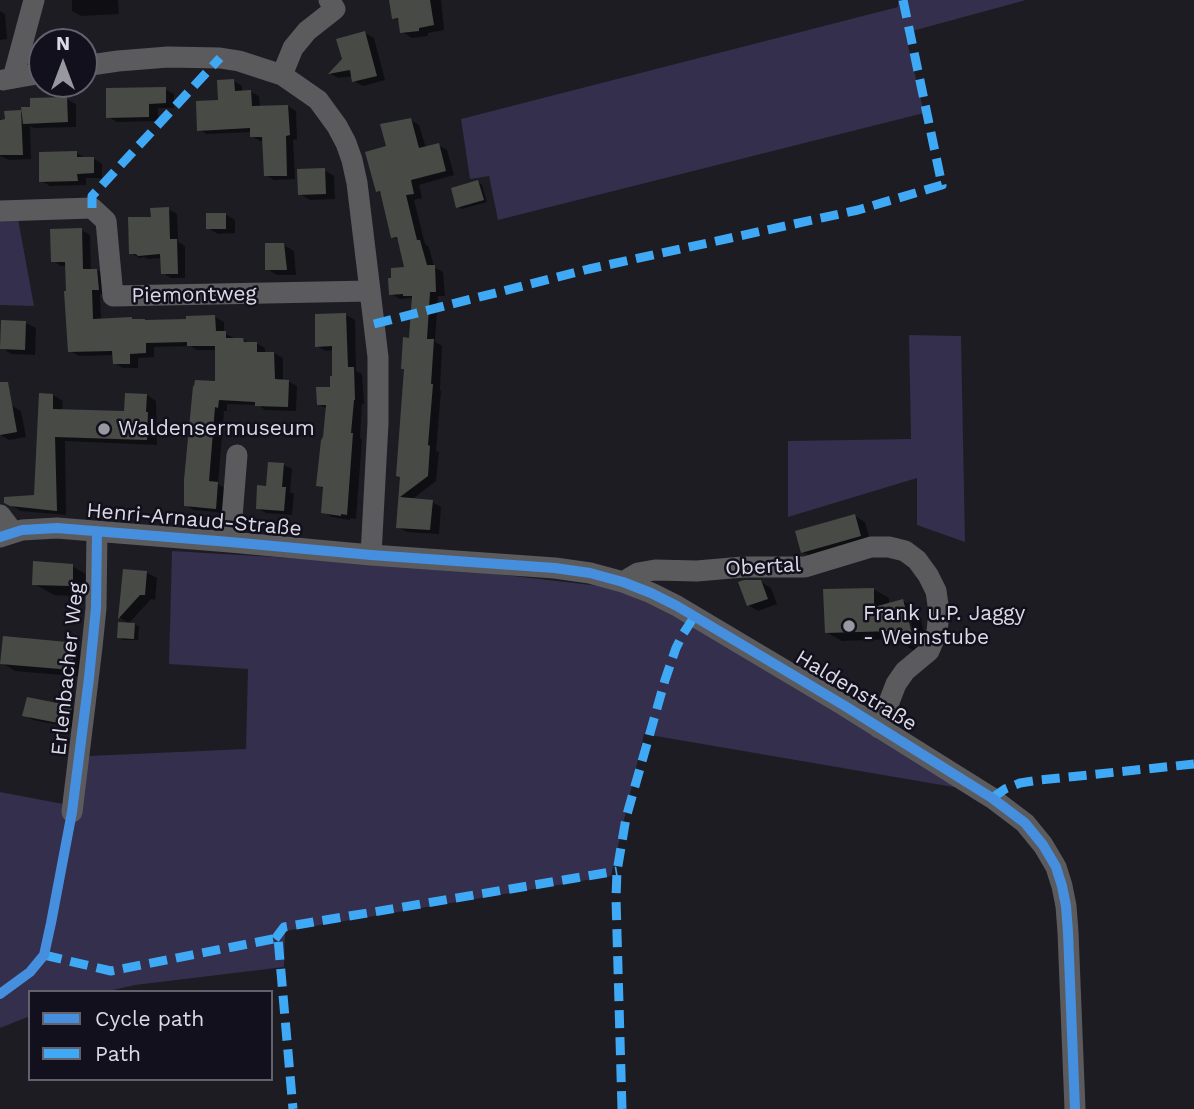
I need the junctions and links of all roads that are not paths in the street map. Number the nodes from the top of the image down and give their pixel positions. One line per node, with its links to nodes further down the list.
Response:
1 (34, 0): 6 (street)
2 (337, 3): 5 (street)
3 (98, 64): 5 (street)
4 (28, 75): 6 (street)
5 (282, 75): 8 (street)
6 (6, 79)
7 (0, 211): 8 (street, Piemontweg)
8 (370, 291): 14 (street)
9 (237, 455): 13 (street, Henri-Arnaud-Straße)
10 (0, 514): 12 (street, Henri-Arnaud-Straße)
11 (97, 531): 12 (street, Henri-Arnaud-Straße); 13 (street, Henri-Arnaud-Straße); 17 (street, Erlenbacher Weg)
12 (6, 535)
13 (230, 542): 14 (street, Henri-Arnaud-Straße)
14 (371, 555): 15 (street, Haldenstraße)
15 (623, 582): 16 (street, Haldenstraße); 16 (street, Obertal)
16 (879, 728): 18 (street, Haldenstraße)
17 (72, 812)
18 (1075, 1109)

